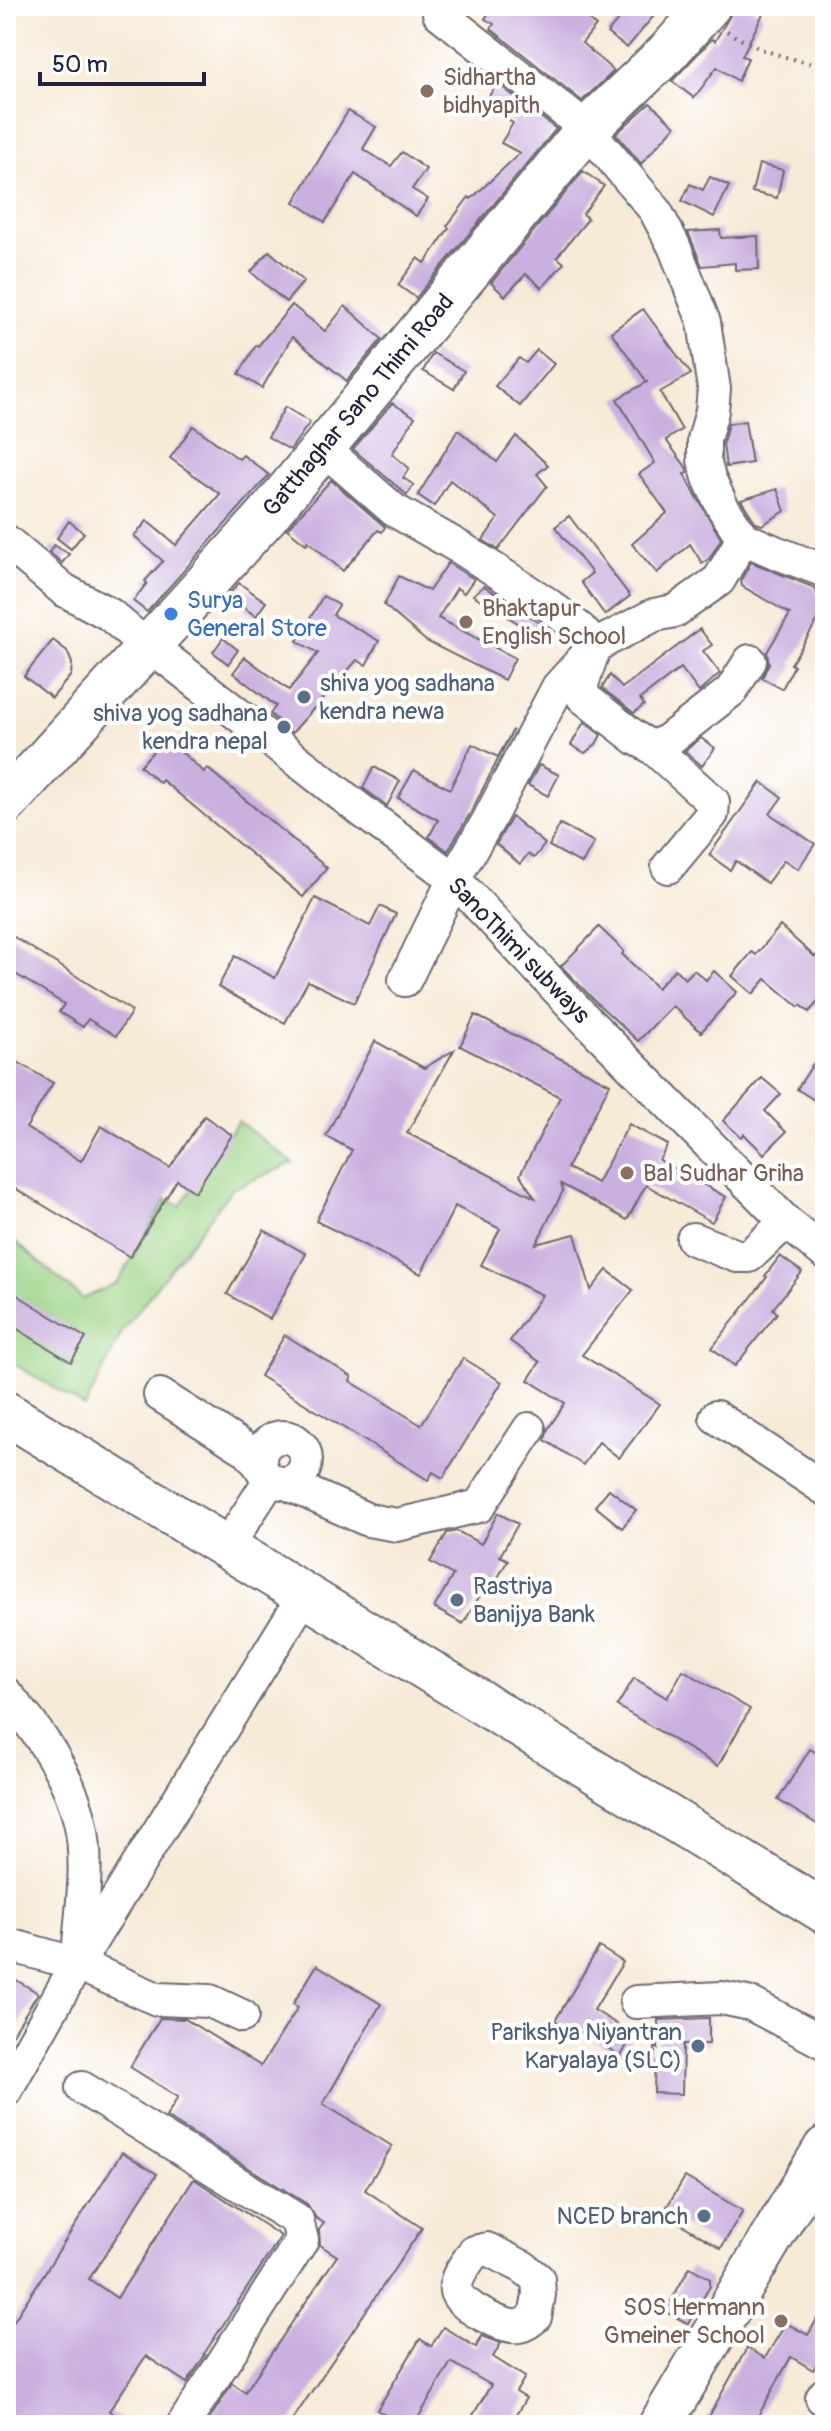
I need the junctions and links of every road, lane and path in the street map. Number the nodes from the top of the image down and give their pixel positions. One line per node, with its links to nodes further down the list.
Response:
1 (444, 6): 4 (street)
2 (706, 10): 3 (path); 4 (main road, Gatthaghar Sano Thimi Road)
3 (825, 67)
4 (587, 129): 5 (main road, Gatthaghar Sano Thimi Road); 6 (street)
5 (324, 449): 9 (street); 10 (main road, Gatthaghar Sano Thimi Road)
6 (743, 538): 8 (street); 9 (street)
7 (6, 541): 10 (street, SanoThimi subways)
8 (825, 571)
9 (595, 646): 12 (street); 15 (street)
10 (149, 648): 13 (main road, Gatthaghar Sano Thimi Road); 15 (street, SanoThimi subways)
11 (750, 661): 12 (street)
12 (652, 747): 14 (street)
13 (10, 792)
14 (668, 867)
15 (454, 879): 16 (street); 17 (street, SanoThimi subways)
16 (405, 980)
17 (786, 1222): 18 (street); 19 (street, SanoThimi subways)
18 (693, 1239)
19 (825, 1253)
20 (160, 1395): 24 (street)
21 (6, 1413): 26 (main road)
22 (716, 1417): 25 (street)
23 (529, 1429): 24 (street)
24 (272, 1477): 26 (street)
25 (825, 1489)
26 (226, 1548): 27 (main road)
27 (304, 1596): 29 (main road); 31 (street)
28 (6, 1694): 31 (street)
29 (825, 1912)
30 (6, 1944): 31 (street)
31 (77, 1964): 33 (street); 36 (street)
32 (636, 2002): 34 (street)
33 (242, 2016)
34 (825, 2043)
35 (82, 2088): 38 (street)
36 (6, 2090)
37 (825, 2148): 39 (main road)
38 (183, 2425)
39 (660, 2425)

